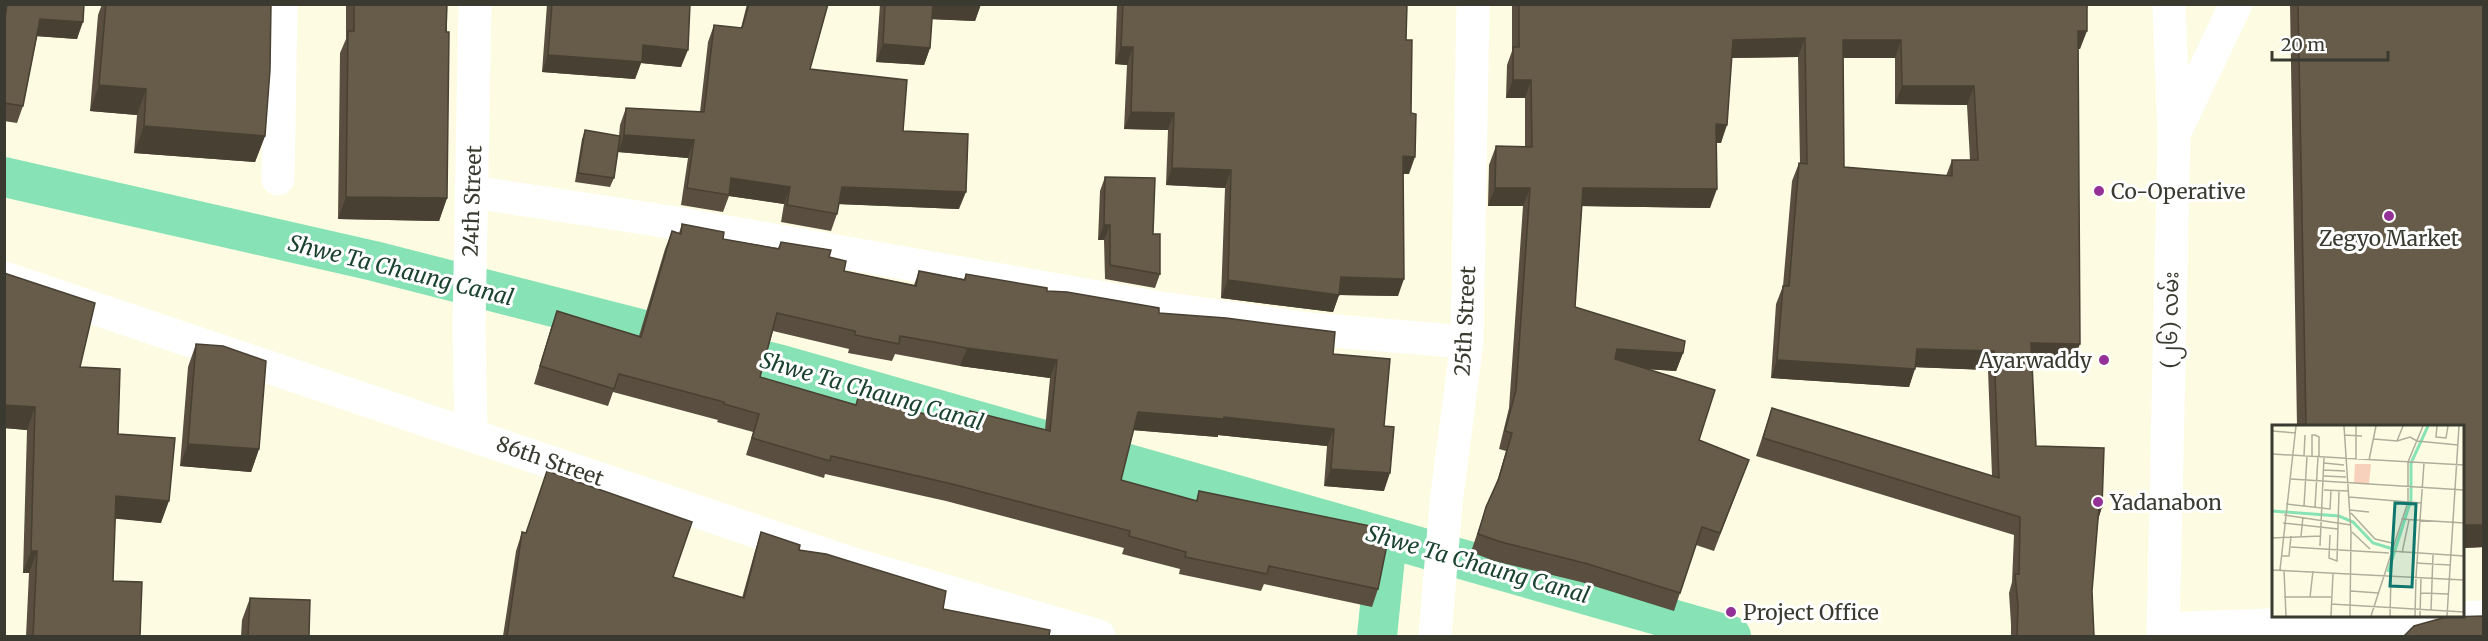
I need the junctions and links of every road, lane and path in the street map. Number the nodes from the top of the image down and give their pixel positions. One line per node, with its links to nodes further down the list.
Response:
1 (281, 4): 7 (street)
2 (475, 4): 8 (street, 24th Street)
3 (1473, 4): 10 (street, 25th Street)
4 (2169, 4): 6 (street, (၂၆) လမ်း)
5 (2236, 4): 6 (street)
6 (2174, 134): 14 (street, (၂၆) လမ်း)
7 (278, 179)
8 (473, 192): 10 (street); 11 (street, 24th Street)
9 (4, 278): 11 (street, 86th Street)
10 (1467, 342): 13 (street, 25th Street)
11 (471, 434): 15 (street, 86th Street)
12 (2484, 616): 14 (street)
13 (1436, 624)
14 (2164, 633)
15 (1099, 636)

